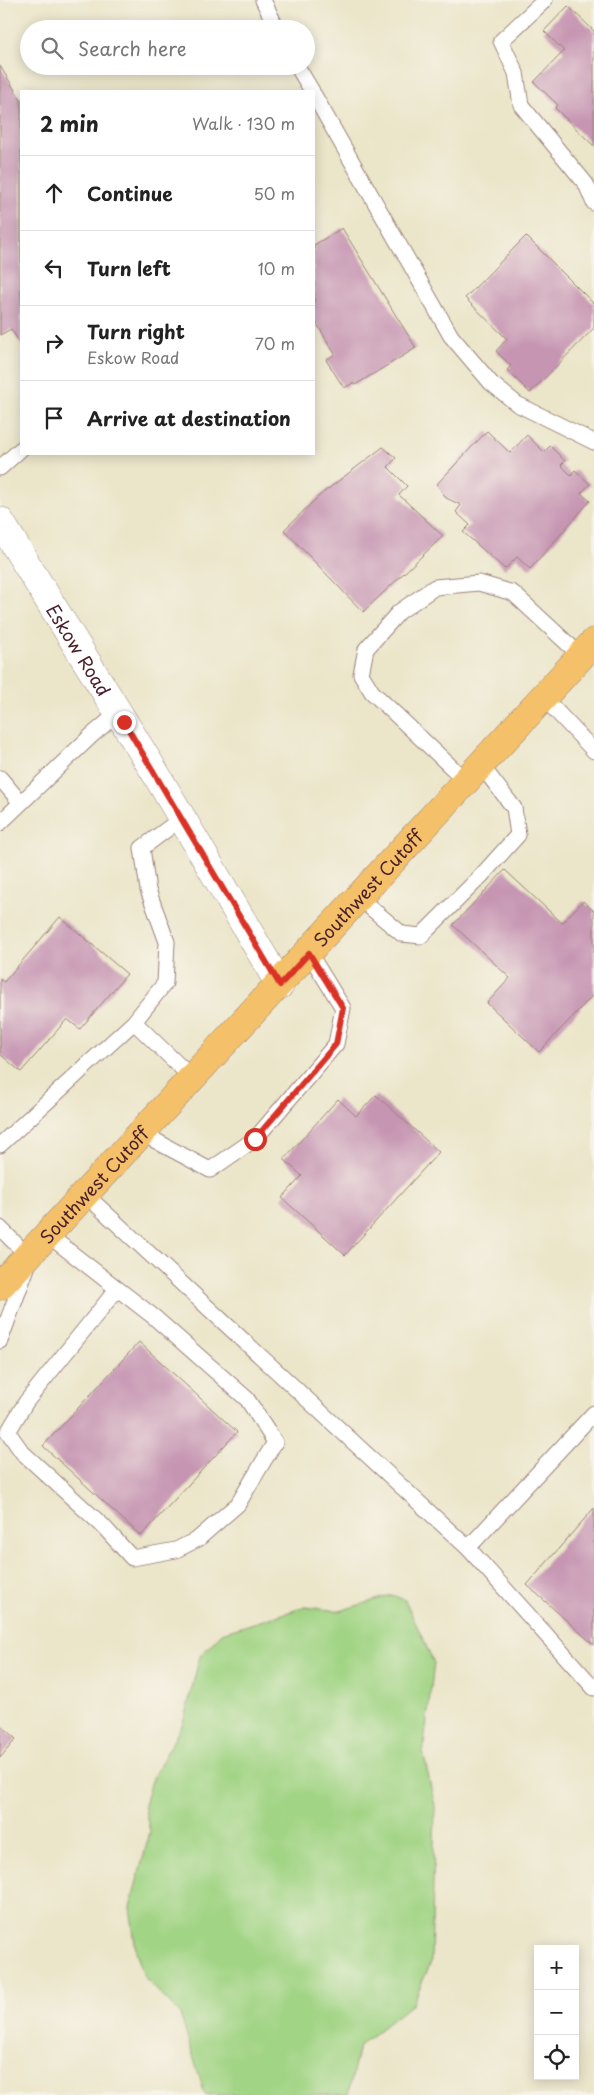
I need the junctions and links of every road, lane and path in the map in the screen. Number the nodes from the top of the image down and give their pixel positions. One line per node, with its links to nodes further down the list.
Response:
1 (263, 0): 3 (lane)
2 (544, 0): 7 (lane)
3 (273, 20)
4 (303, 75): 5 (lane)
5 (311, 90)
6 (315, 97): 8 (lane)
7 (594, 203)
8 (594, 442)
9 (20, 450): 10 (lane)
10 (0, 468)
11 (0, 521): 14 (street, Eskow Road)
12 (588, 649): 13 (main road, Southwest Cutoff); 16 (lane)
13 (543, 697): 15 (lane); 16 (main road, Southwest Cutoff)
14 (118, 713): 18 (lane); 19 (street, Eskow Road)
15 (594, 750)
16 (473, 773): 21 (main road, Southwest Cutoff); 21 (lane)
17 (0, 778): 18 (lane)
18 (21, 803): 20 (lane)
19 (182, 818): 23 (street, Eskow Road); 24 (lane)
20 (0, 823)
21 (359, 898): 22 (main road, Southwest Cutoff)
22 (309, 953): 23 (main road, Southwest Cutoff); 26 (lane)
23 (280, 985): 25 (main road, Southwest Cutoff)
24 (134, 1022): 25 (lane); 27 (lane)
25 (193, 1079): 26 (main road, Southwest Cutoff)
26 (142, 1134): 28 (main road, Southwest Cutoff)
27 (0, 1145)
28 (86, 1195): 30 (main road, Southwest Cutoff); 35 (lane)
29 (0, 1228): 30 (lane)
30 (36, 1247): 31 (main road, Southwest Cutoff); 32 (lane); 33 (lane)
31 (0, 1286)
32 (118, 1288): 32 (lane)
33 (0, 1341)
34 (594, 1413): 35 (lane)
35 (468, 1548): 36 (lane)
36 (594, 1688)

